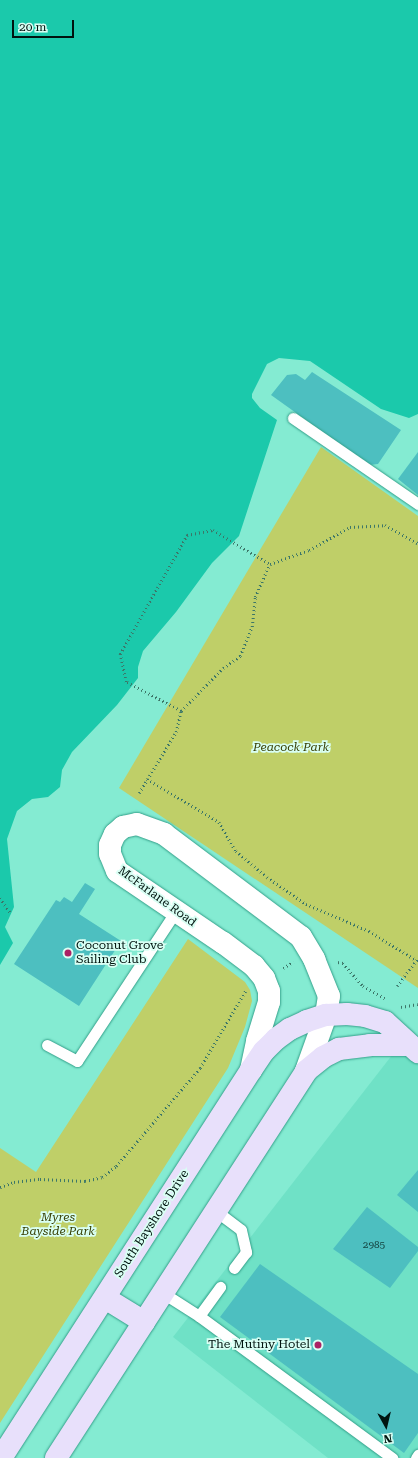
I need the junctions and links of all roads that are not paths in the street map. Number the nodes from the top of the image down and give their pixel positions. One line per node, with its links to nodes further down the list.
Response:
1 (293, 418): 2 (lane)
2 (418, 504)
3 (176, 911): 4 (street, McFarlane Road); 5 (lane); 7 (street, McFarlane Road)
4 (326, 1015): 6 (main road); 7 (main road, South Bayshore Drive); 8 (street, McFarlane Road)
5 (47, 1045)
6 (413, 1048): 8 (main road)
7 (251, 1070): 13 (main road, South Bayshore Drive)
8 (306, 1071): 9 (main road)
9 (216, 1211): 10 (lane); 12 (main road)
10 (234, 1268)
11 (220, 1287): 14 (lane)
12 (163, 1293): 14 (lane); 15 (main road)
13 (105, 1298): 15 (main road); 17 (main road, South Bayshore Drive)
14 (199, 1316): 19 (lane)
15 (144, 1322): 18 (main road)
16 (418, 1456): 20 (lane)
17 (1, 1458)
18 (56, 1458)
19 (392, 1458)
20 (416, 1458)

